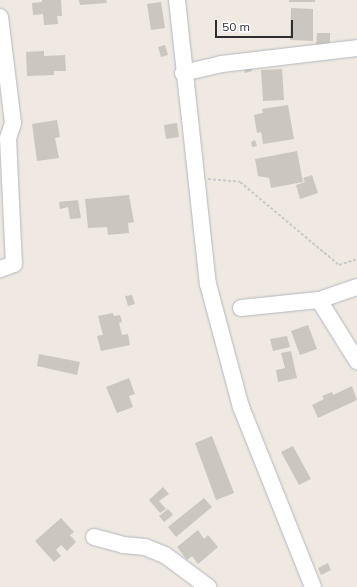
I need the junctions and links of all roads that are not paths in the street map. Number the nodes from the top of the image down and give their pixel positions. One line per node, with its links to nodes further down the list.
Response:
1 (177, 0): 4 (street)
2 (0, 17): 5 (street)
3 (357, 48): 4 (street)
4 (183, 73): 13 (street)
5 (5, 182): 6 (street)
6 (0, 269)
7 (357, 287): 8 (street)
8 (319, 300): 9 (street); 10 (street)
9 (241, 308)
10 (357, 361)
11 (94, 537): 12 (street)
12 (208, 587)
13 (314, 587)

